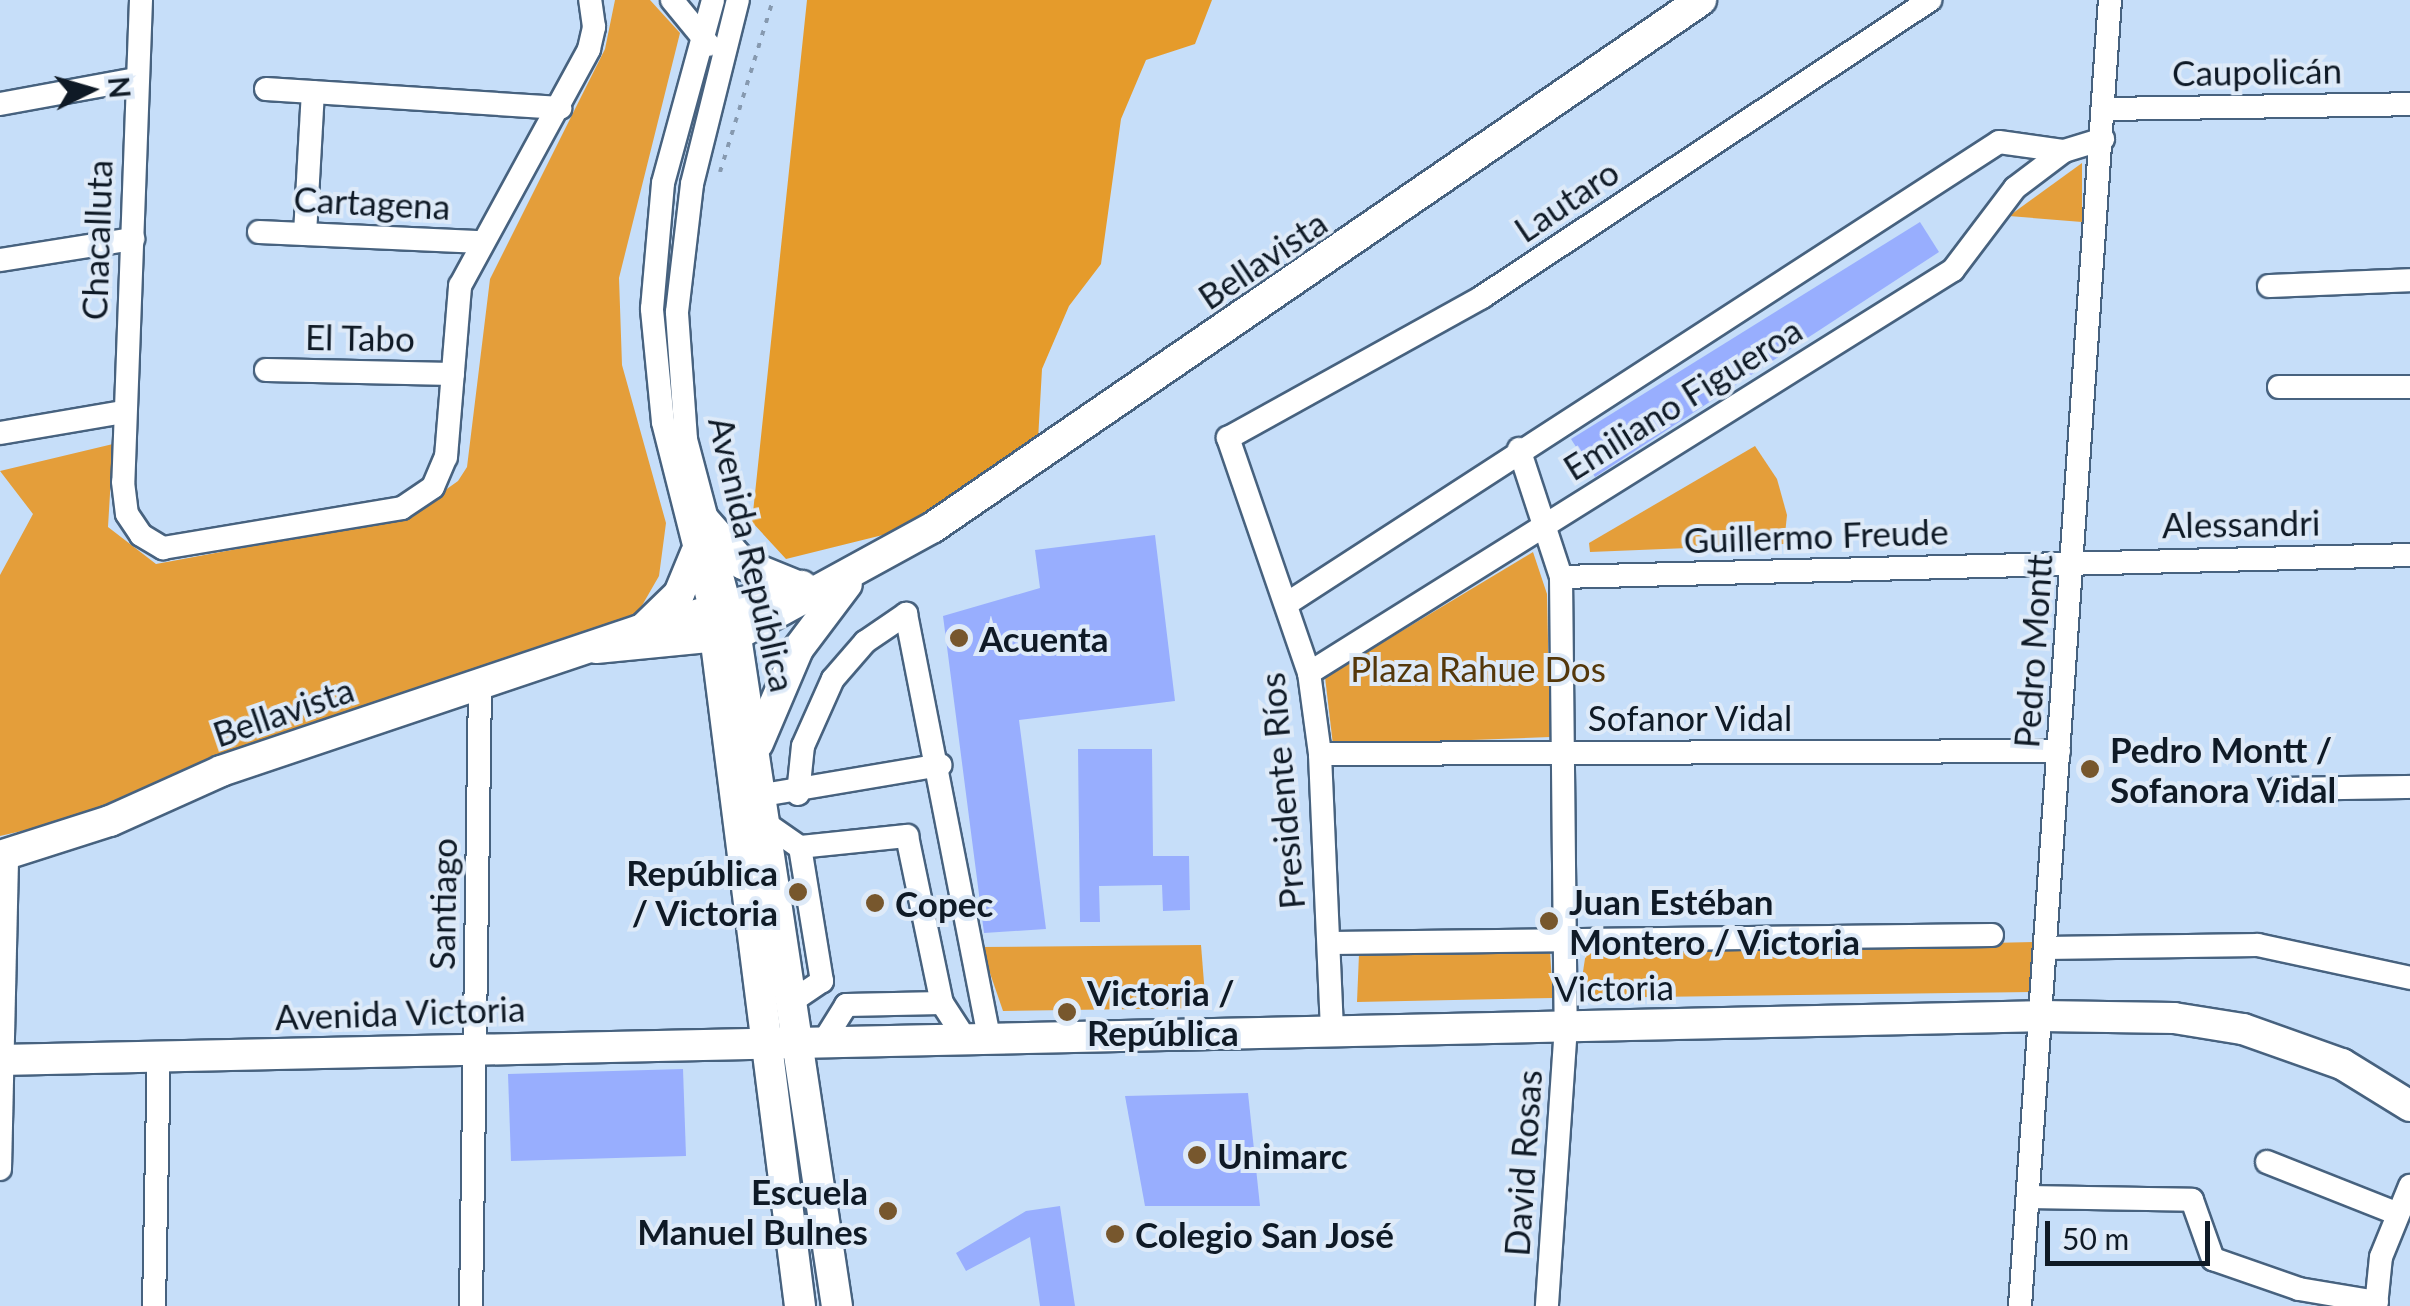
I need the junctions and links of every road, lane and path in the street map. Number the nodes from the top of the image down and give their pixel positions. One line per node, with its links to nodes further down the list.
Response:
1 (140, 0): 12 (street, Chacalluta)
2 (590, 0): 17 (street, Chacalluta)
3 (672, 0): 10 (street)
4 (713, 0): 10 (street, Avenida República)
5 (738, 0): 11 (street, Avenida República)
6 (773, 0): 21 (path)
7 (1701, 0): 42 (main road, Bellavista)
8 (1930, 0): 35 (street, Lautaro)
9 (2110, 0): 18 (street, Pedro Montt)
10 (706, 38): 11 (street); 39 (street, Avenida República)
11 (725, 74): 37 (street, Avenida República)
12 (136, 79): 15 (street); 24 (street, Chacalluta)
13 (266, 89): 14 (street)
14 (312, 92): 17 (street); 23 (street)
15 (0, 104)
16 (2410, 104): 18 (street, Caupolicán)
17 (560, 108): 25 (street, Chacalluta)
18 (2105, 108): 19 (street, Pedro Montt)
19 (2103, 138): 20 (street, Emiliano Figueroa); 41 (street, Pedro Montt)
20 (2064, 152): 36 (street, Emiliano Figueroa); 38 (street, Emiliano Figueroa)
21 (718, 180)
22 (259, 232): 23 (street, Cartagena)
23 (305, 234): 25 (street, Cartagena)
24 (133, 239): 26 (street); 33 (street, Chacalluta)
25 (482, 242): 30 (street, Chacalluta)
26 (0, 260)
27 (2410, 280): 28 (street)
28 (2269, 286)
29 (266, 370): 30 (street, El Tabo)
30 (453, 374): 33 (street, Chacalluta)
31 (2279, 387): 32 (street)
32 (2410, 387)
33 (123, 412): 34 (street)
34 (0, 433)
35 (1228, 438): 45 (street, Presidente Ríos)
36 (1518, 449): 38 (street, David Rosas); 45 (street, Emiliano Figueroa)
37 (705, 521): 44 (main road); 46 (street, Avenida República)
38 (1545, 525): 43 (street, David Rosas); 49 (street, Emiliano Figueroa)
39 (696, 553): 46 (street, Avenida República); 47 (main road)
40 (2410, 555): 41 (street, Alessandri)
41 (2073, 562): 43 (street, Guillermo Freude); 52 (street, Pedro Montt)
42 (858, 570): 44 (main road, Bellavista); 46 (main road, Bellavista); 51 (main road)
43 (1561, 577): 53 (street, David Rosas)
44 (800, 587): 46 (main road, Bellavista)
45 (1288, 603): 49 (street, Presidente Ríos)
46 (724, 623): 47 (main road, Bellavista); 48 (main road, Bellavista); 51 (main road, Avenida República); 76 (main road, Avenida República)
47 (640, 630): 48 (main road, Bellavista)
48 (596, 648): 50 (main road, Bellavista)
49 (1309, 672): 54 (street, Presidente Ríos)
50 (480, 684): 61 (main road, Bellavista); 77 (street, Santiago)
51 (756, 750): 59 (main road, Avenida República)
52 (2060, 751): 53 (street, Sofanor Vidal); 65 (street, Pedro Montt)
53 (1563, 753): 54 (street, Sofanor Vidal); 63 (street, David Rosas)
54 (1320, 754): 64 (street, Presidente Ríos)
55 (940, 765): 58 (street); 58 (street); 74 (street)
56 (2410, 787): 57 (street)
57 (2278, 789)
58 (798, 794): 59 (street)
59 (766, 810): 60 (street); 68 (main road, Avenida República)
60 (800, 848): 67 (street); 69 (street)
61 (4, 855): 79 (street)
62 (1992, 935): 63 (street, Victoria)
63 (1566, 939): 64 (street, Victoria); 72 (street, David Rosas)
64 (1330, 943): 73 (street, Presidente Ríos)
65 (2045, 948): 66 (street); 71 (street, Pedro Montt)
66 (2410, 978)
67 (822, 981): 68 (street); 70 (street)
68 (795, 999): 75 (main road, Avenida República)
69 (942, 1003): 70 (street); 74 (street)
70 (846, 1005): 75 (street)
71 (2040, 1016): 72 (main road, Victoria); 80 (main road, Victoria); 84 (street, Pedro Montt)
72 (1566, 1026): 73 (main road, Victoria); 91 (street, David Rosas)
73 (1332, 1030): 74 (main road, Victoria)
74 (976, 1036): 75 (main road, Victoria)
75 (813, 1039): 76 (main road, Avenida Victoria); 90 (main road, Avenida República)
76 (767, 1040): 77 (main road, Avenida Victoria); 89 (main road, Avenida República)
77 (475, 1048): 78 (main road, Avenida Victoria); 88 (street, Santiago)
78 (159, 1056): 79 (main road, Avenida Victoria); 87 (street)
79 (1, 1060): 82 (street)
80 (2410, 1106)
81 (2267, 1162): 85 (street)
82 (0, 1169)
83 (2410, 1186): 85 (street)
84 (2028, 1197): 86 (street); 92 (street, Pedro Montt)
85 (2396, 1214): 86 (street)
86 (2376, 1304)
87 (154, 1306)
88 (471, 1306)
89 (800, 1306)
90 (837, 1306)
91 (1547, 1306)
92 (2020, 1306)

